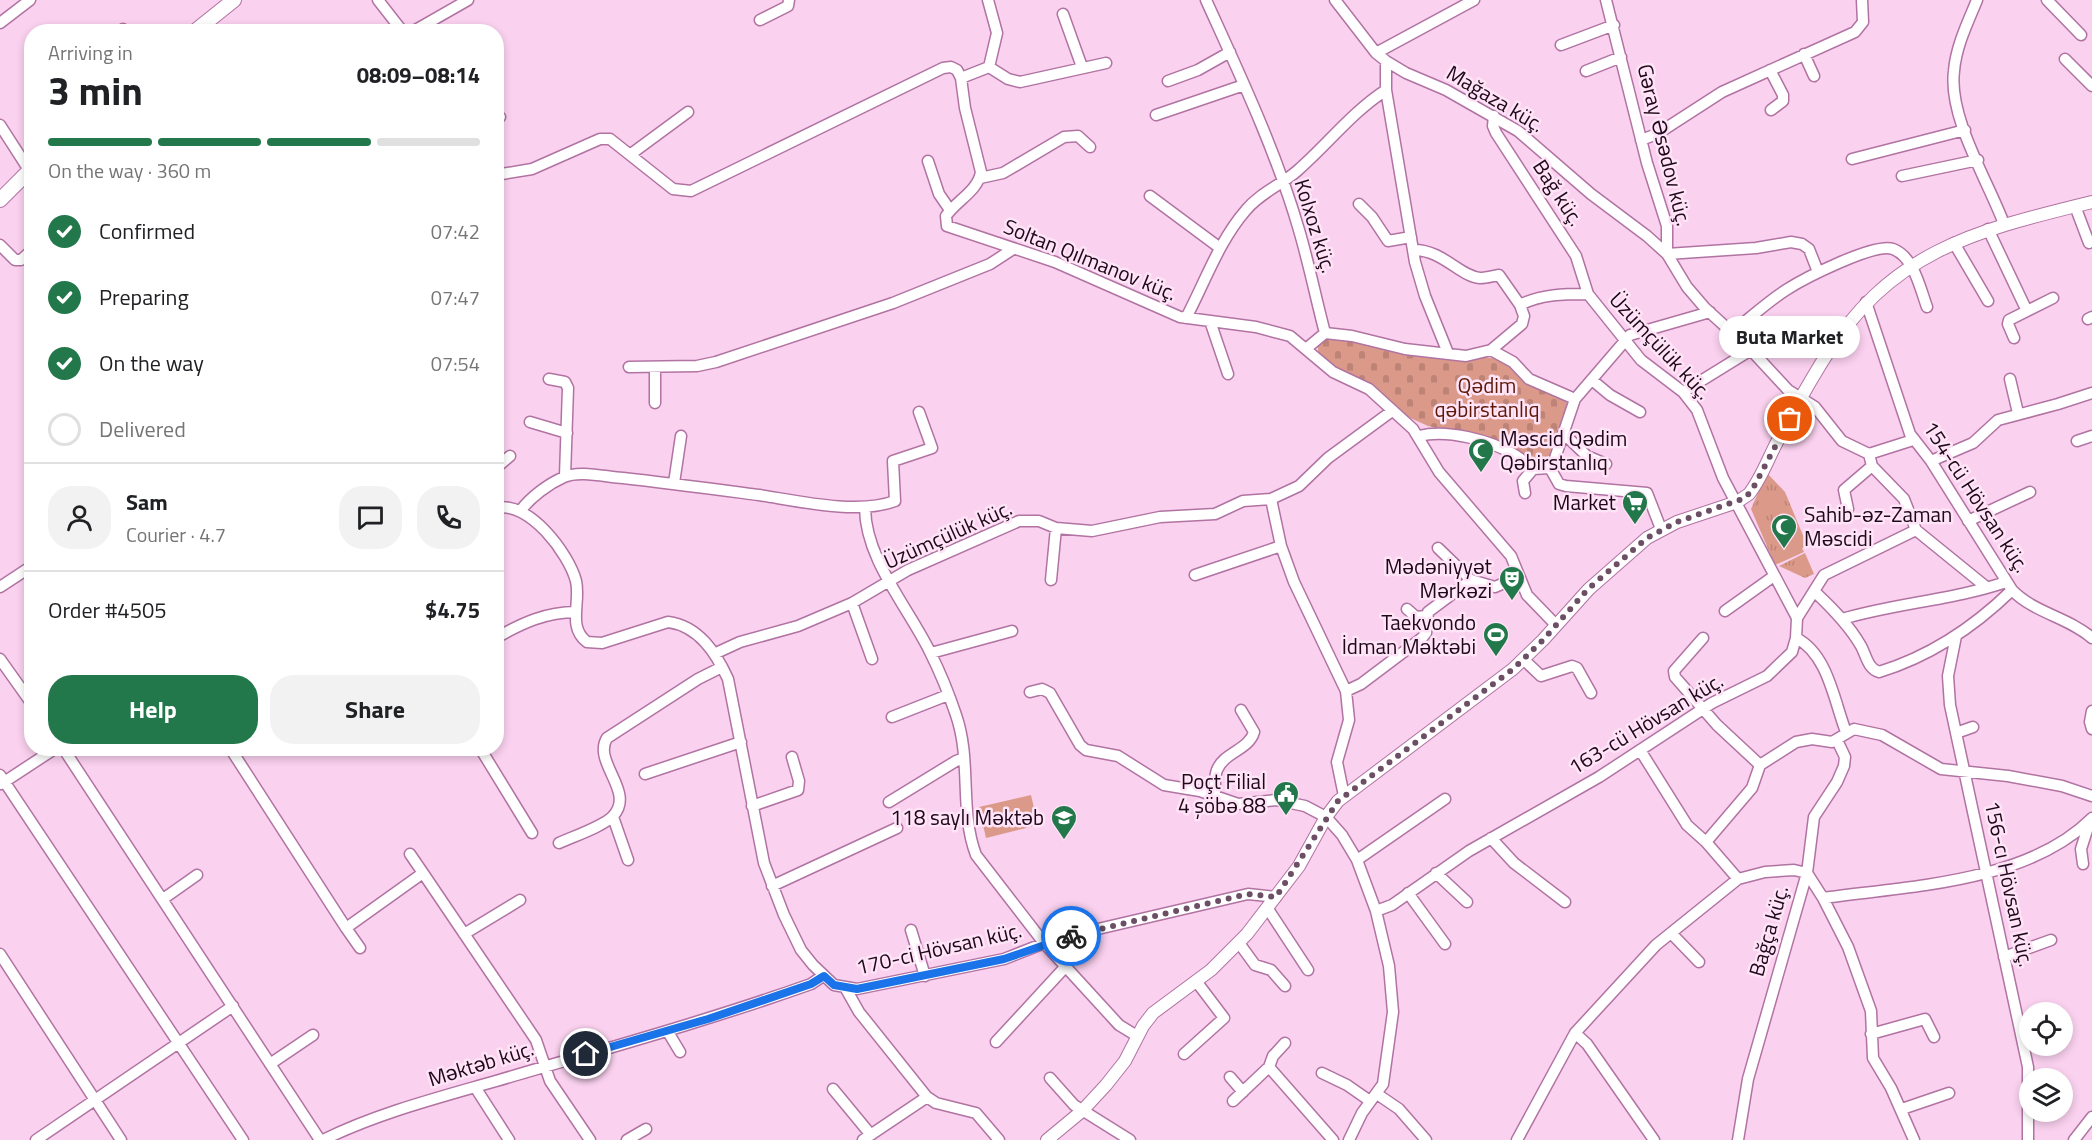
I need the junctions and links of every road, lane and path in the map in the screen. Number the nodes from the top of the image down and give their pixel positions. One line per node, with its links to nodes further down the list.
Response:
1 (30, 0): 16 (street)
2 (234, 0): 17 (main road)
3 (378, 0): 18 (street)
4 (468, 0): 19 (street)
5 (789, 0): 15 (street)
6 (988, 0): 30 (street)
7 (1206, 0): 23 (street, Kolxoz küç.)
8 (1335, 0): 24 (street, Mağaza küç.)
9 (1474, 0): 24 (street)
10 (1606, 0): 20 (street, Gəray Əsədov küç.)
11 (1862, 0): 25 (street)
12 (1977, 0): 45 (street)
13 (2047, 0): 21 (street)
14 (1063, 14): 31 (street)
15 (760, 20)
16 (0, 23)
17 (204, 24)
18 (397, 24)
19 (427, 24)
20 (1614, 25): 22 (street); 26 (street, Gəray Əsədov küç.)
21 (2081, 35)
22 (1562, 45)
23 (1230, 52): 36 (street); 37 (street, Kolxoz küç.)
24 (1376, 53): 28 (street, Mağaza küç.)
25 (1804, 54): 32 (street); 34 (street)
26 (1621, 57): 33 (street); 46 (street, Gəray Əsədov küç.)
27 (2065, 59): 38 (street)
28 (1386, 61): 39 (street); 43 (street, Mağaza küç.)
29 (1106, 63): 31 (street)
30 (989, 67): 31 (street); 35 (street)
31 (1082, 68)
32 (1770, 70): 40 (street); 46 (street)
33 (1586, 71)
34 (1814, 76)
35 (961, 78): 48 (street); 56 (street)
36 (1168, 81)
37 (1244, 85): 42 (street); 57 (street, Kolxoz küç.)
38 (2092, 86)
39 (1386, 90): 57 (street); 66 (street)
40 (1771, 110)
41 (688, 112): 48 (street)
42 (1156, 116)
43 (1494, 116): 73 (street, Mağaza küç.); 77 (street, Bağ küç.)
44 (0, 125): 50 (street)
45 (1965, 130): 49 (street); 51 (street)
46 (1641, 140): 73 (street, Gəray Əsədov küç.)
47 (1090, 147): 56 (street)
48 (631, 154): 53 (street)
49 (1852, 159)
50 (24, 160)
51 (1978, 160): 55 (street); 64 (street)
52 (928, 161): 63 (street)
53 (504, 174)
54 (24, 175): 59 (main road)
55 (1902, 176)
56 (980, 178): 63 (street)
57 (1282, 182): 70 (street); 87 (street, Kolxoz küç.)
58 (1150, 195): 70 (street)
59 (0, 200)
60 (2092, 202): 62 (street)
61 (1359, 204): 66 (street)
62 (2075, 206): 64 (street); 68 (street)
63 (950, 210): 71 (street, Soltan Qılmanov küç.)
64 (2004, 224): 65 (street)
65 (1989, 229): 67 (street); 83 (street)
66 (1411, 237): 72 (street)
67 (1954, 243): 75 (street); 80 (street)
68 (2089, 243)
69 (0, 245): 74 (street)
70 (1220, 248): 85 (street)
71 (1013, 249): 85 (street, Soltan Qılmanov küç.); 96 (street)
72 (1414, 250): 81 (street); 94 (street)
73 (1666, 254): 76 (street); 84 (street, Gəray Əsədov küç.)
74 (24, 257)
75 (1912, 266): 76 (street); 79 (street); 82 (street)
76 (1818, 272): 88 (street)
77 (1588, 294): 81 (street, Üzümçülük küç.); 90 (street, Üzümçülük küç.)
78 (2053, 298): 83 (street)
79 (1866, 302): 104 (street); 116 (street, 154-cü Hövsan küç.)
80 (1988, 302)
81 (1520, 305): 92 (street)
82 (1927, 307)
83 (2026, 309): 89 (street)
84 (1710, 312): 88 (street, Gəray Əsədov küç.); 90 (street)
85 (1186, 318): 86 (street, Soltan Qılmanov küç.)
86 (1210, 321): 91 (street, Soltan Qılmanov küç.); 97 (street)
87 (1325, 333): 91 (street); 94 (street)
88 (1731, 333): 93 (street, Gəray Əsədov küç.)
89 (2014, 338)
90 (1625, 340): 100 (street); 101 (street, Üzümçülük küç.)
91 (1307, 348): 106 (street, Soltan Qılmanov küç.)
92 (1491, 350): 94 (street); 103 (street)
93 (1751, 350): 101 (street); 104 (street, Gəray Əsədov küç.)
94 (1448, 353)
95 (629, 367): 96 (street)
96 (655, 367): 105 (street)
97 (1228, 374)
98 (549, 379): 111 (street)
99 (2010, 379): 109 (street)
100 (1592, 380): 103 (street); 108 (street)
101 (1683, 393): 131 (street, Üzümçülük küç.)
102 (2092, 393): 109 (street)
103 (1575, 399): 112 (street)
104 (1802, 399): 118 (street, Gəray Əsədov küç.); 131 (street)
105 (654, 403)
106 (1392, 411): 114 (street, Soltan Qılmanov küç.); 130 (street, Üzümçülük küç.)
107 (919, 412): 133 (street)
108 (1640, 412)
109 (2018, 413): 121 (street)
110 (530, 422): 111 (street)
111 (567, 433): 126 (street)
112 (1564, 434): 122 (street); 124 (street)
113 (681, 436): 127 (street)
114 (1419, 436): 125 (street); 145 (street, Soltan Qılmanov küç.)
115 (2092, 436): 117 (street)
116 (1913, 440): 118 (street); 121 (street, 154-cü Hövsan küç.)
117 (2077, 441)
118 (1869, 454): 123 (street)
119 (510, 456): 120 (street)
120 (504, 461)
121 (1930, 461): 136 (street, 154-cü Hövsan küç.)
122 (1606, 464)
123 (1872, 466): 134 (street); 139 (street)
124 (1550, 468): 125 (street); 138 (street)
125 (1533, 469): 129 (street)
126 (565, 476): 127 (street); 135 (street)
127 (674, 483): 133 (street)
128 (2030, 492): 136 (street)
129 (1525, 493)
130 (1271, 499): 137 (street, Üzümçülük küç.); 140 (street)
131 (1737, 502): 138 (street); 144 (street)
132 (504, 507): 135 (street)
133 (865, 507): 148 (street)
134 (1848, 509)
135 (520, 510): 156 (street)
136 (1968, 521): 150 (street, 154-cü Hövsan küç.)
137 (1056, 528): 146 (street); 148 (street, Üzümçülük küç.)
138 (1661, 529): 160 (street)
139 (1916, 530): 149 (street); 152 (street)
140 (1281, 546): 143 (street); 173 (street)
141 (1438, 548): 147 (street)
142 (24, 571): 151 (street)
143 (1194, 575)
144 (1774, 576): 155 (street); 158 (street)
145 (1518, 577): 147 (street); 160 (street, Soltan Qılmanov küç.)
146 (1051, 580)
147 (1471, 580): 157 (street)
148 (891, 581): 153 (street, Üzümçülük küç.); 167 (street)
149 (1985, 586): 150 (street); 159 (street)
150 (2009, 586): 162 (street, 154-cü Hövsan küç.); 164 (street)
151 (0, 587)
152 (1815, 592): 158 (street); 159 (street)
153 (852, 603): 168 (street, Üzümçülük küç.); 170 (street)
154 (1407, 609): 157 (street)
155 (1725, 611)
156 (576, 612): 163 (street); 168 (street, 170-ci Hövsan küç.)
157 (1426, 616): 173 (street)
158 (1797, 618): 166 (street, 163-cü Hövsan küç.)
159 (1842, 619): 164 (street)
160 (1557, 625): 171 (street)
161 (1012, 631): 167 (street)
162 (2090, 632)
163 (504, 634)
164 (1956, 636): 184 (street, 156-cı Hövsan küç.)
165 (1703, 638): 178 (street)
166 (1796, 638): 178 (street, 163-cü Hövsan küç.); 185 (street, Bağça küç.)
167 (931, 653): 177 (street)
168 (714, 654): 172 (street, 170-ci Hövsan küç.)
169 (0, 658): 174 (street)
170 (872, 660)
171 (1524, 660): 176 (street); 199 (street)
172 (722, 668): 186 (street, 170-ci Hövsan küç.); 204 (street)
173 (1346, 691): 199 (street)
174 (24, 692)
175 (1030, 692): 198 (street)
176 (1591, 693)
177 (948, 695): 181 (street); 193 (street)
178 (1703, 708): 187 (street, 163-cü Hövsan küç.); 194 (street)
179 (1241, 710): 198 (street)
180 (2092, 711): 183 (street)
181 (892, 717)
182 (1973, 727): 184 (street)
183 (2092, 729)
184 (1956, 733): 195 (street, 156-cı Hövsan küç.)
185 (1842, 736): 194 (street); 195 (street); 219 (street, Bağça küç.)
186 (741, 742): 196 (street); 203 (street, 170-ci Hövsan küç.)
187 (1640, 750): 209 (street, 163-cü Hövsan küç.); 210 (street)
188 (43, 756): 197 (street)
189 (68, 756): 226 (street)
190 (235, 756): 232 (street)
191 (485, 756): 208 (street)
192 (792, 757): 203 (street)
193 (964, 758): 202 (street); 237 (street)
194 (1760, 765): 210 (street)
195 (1966, 773): 200 (street); 216 (street, 156-cı Hövsan küç.)
196 (645, 774)
197 (2, 781): 259 (street)
198 (1215, 795): 205 (street)
199 (1344, 796): 205 (street)
200 (2092, 796)
201 (1445, 799): 214 (street)
202 (889, 802)
203 (752, 806): 222 (street, 170-ci Hövsan küç.)
204 (613, 817): 211 (street); 213 (street)
205 (1326, 817): 214 (street); 224 (street)
206 (2091, 819): 215 (street); 216 (street)
207 (897, 828): 222 (street)
208 (532, 833)
209 (1491, 838): 218 (street, 163-cü Hövsan küç.); 229 (street)
210 (1707, 842): 221 (street)
211 (559, 843)
212 (410, 854): 217 (street)
213 (628, 860)
214 (1358, 860): 231 (street)
215 (2083, 864)
216 (1984, 872): 225 (street); 242 (street, 156-cı Hövsan küç.)
217 (423, 873): 232 (street); 235 (street)
218 (1436, 873): 223 (street, 163-cü Hövsan küç.); 228 (street)
219 (1807, 873): 221 (street); 225 (street); 297 (street, Bağça küç.)
220 (197, 875): 226 (street)
221 (1738, 879): 234 (street)
222 (772, 886): 246 (street, 170-ci Hövsan küç.)
223 (1408, 893): 231 (street, 163-cü Hövsan küç.); 239 (street)
224 (1276, 897): 230 (street); 237 (street, 170-ci Hövsan küç.)
225 (1823, 898): 254 (street)
226 (163, 899): 251 (street)
227 (520, 900): 235 (street)
228 (1467, 902)
229 (1565, 902)
230 (1268, 909): 238 (street); 245 (street)
231 (1376, 911): 274 (street)
232 (346, 928): 240 (street)
233 (911, 930): 247 (street)
234 (1671, 933): 243 (street); 253 (street)
235 (464, 934): 264 (street)
236 (2051, 940): 242 (street)
237 (1044, 943): 244 (street); 247 (street, 170-ci Hövsan küç.)
238 (1239, 943): 248 (street); 249 (street)
239 (1445, 944)
240 (360, 948)
241 (0, 954): 275 (street)
242 (2004, 957): 299 (street, 156-cı Hövsan küç.)
243 (1699, 962)
244 (1066, 965): 256 (street); 258 (street)
245 (1308, 970)
246 (824, 976): 250 (street, 170-ci Hövsan küç.); 252 (street, Məktəb küç.)
247 (925, 976): 250 (street, 170-ci Hövsan küç.)
248 (1196, 981): 256 (street); 262 (street)
249 (1285, 986)
250 (846, 989): 273 (street)
251 (233, 1006): 259 (street); 263 (street)
252 (668, 1032): 261 (street); 264 (street, Məktəb küç.)
253 (1575, 1033): 295 (street); 296 (street)
254 (1871, 1034): 257 (street); 277 (street)
255 (313, 1035): 263 (street)
256 (1137, 1036): 278 (street)
257 (1935, 1037)
258 (996, 1042)
259 (180, 1043): 275 (street); 284 (street)
260 (1285, 1044): 265 (street)
261 (680, 1052)
262 (1184, 1054)
263 (270, 1064): 285 (street)
264 (545, 1065): 269 (street, Məktəb küç.); 287 (street)
265 (1269, 1067): 271 (street); 292 (street)
266 (1322, 1073): 274 (street)
267 (1230, 1077): 271 (street)
268 (1050, 1078): 278 (street)
269 (475, 1087): 285 (street, Məktəb küç.); 286 (street)
270 (833, 1089): 281 (street)
271 (1243, 1092): 276 (street)
272 (1949, 1093): 277 (street)
273 (927, 1097): 281 (street); 289 (street)
274 (1373, 1097): 293 (street); 294 (street)
275 (95, 1101): 282 (street); 283 (street)
276 (1233, 1101)
277 (1902, 1109): 298 (street)
278 (1082, 1111): 290 (street); 291 (street)
279 (2090, 1124): 300 (street)
280 (646, 1129): 288 (street)
281 (867, 1137)
282 (36, 1140)
283 (121, 1140)
284 (243, 1140)
285 (321, 1140)
286 (509, 1140)
287 (590, 1140)
288 (627, 1140)
289 (999, 1140)
290 (1047, 1140)
291 (1130, 1140)
292 (1333, 1140)
293 (1349, 1140)
294 (1426, 1140)
295 (1517, 1140)
296 (1654, 1140)
297 (1738, 1140)
298 (1914, 1140)
299 (2028, 1140)
300 (2074, 1140)

